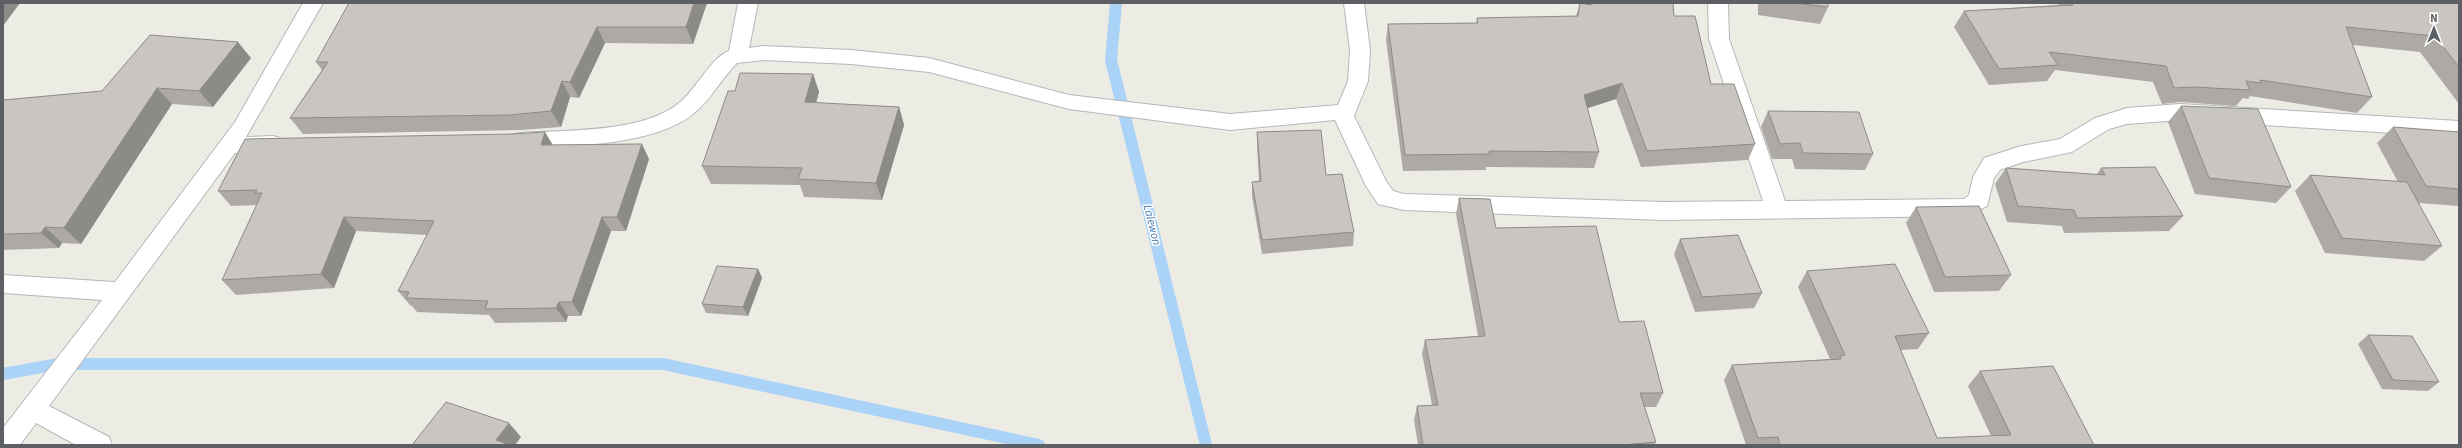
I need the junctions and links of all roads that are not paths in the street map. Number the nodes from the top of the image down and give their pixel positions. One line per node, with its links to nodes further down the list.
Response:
1 (313, 3): 10 (street)
2 (748, 3): 5 (street)
3 (1354, 3): 6 (street)
4 (1718, 3): 11 (street)
5 (738, 55): 6 (street); 8 (street)
6 (1344, 116): 11 (street)
7 (2459, 129): 11 (street)
8 (497, 141)
9 (292, 144): 10 (street)
10 (229, 145): 13 (street)
11 (1777, 210)
12 (3, 284): 13 (street)
13 (121, 292): 14 (street)
14 (33, 410): 15 (street); 16 (street)
15 (5, 445)
16 (100, 445)

